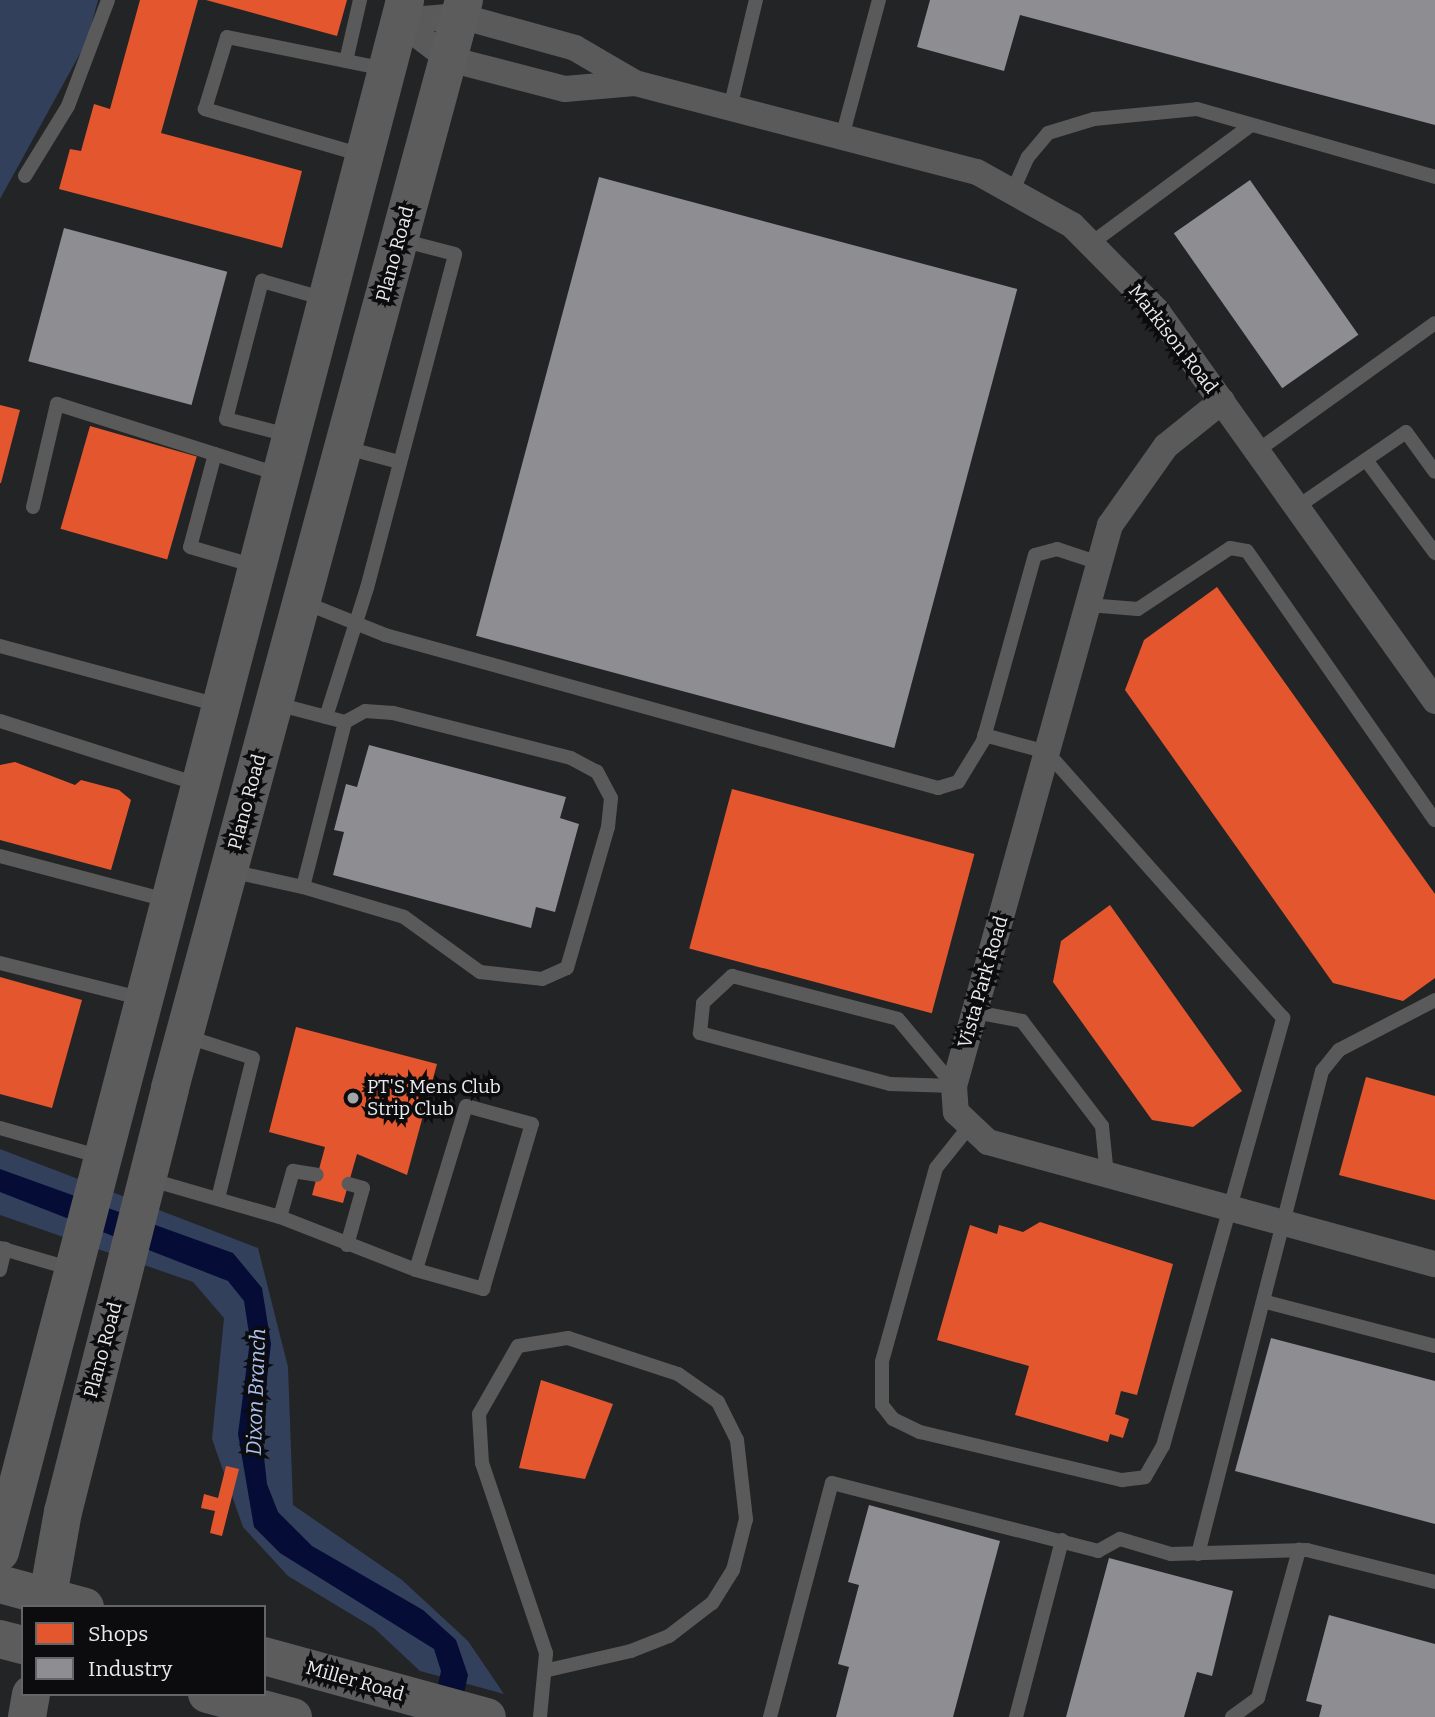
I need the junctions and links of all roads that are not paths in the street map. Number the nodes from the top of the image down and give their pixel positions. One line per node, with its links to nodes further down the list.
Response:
1 (108, 0): 15 (lane)
2 (360, 0): 8 (lane)
3 (757, 0): 11 (lane)
4 (879, 0): 13 (lane)
5 (462, 8): 6 (street, Markison Road); 7 (main road, Plano Road); 10 (street, Markison Road)
6 (402, 10): 7 (street, Markison Road); 9 (main road)
7 (449, 58): 10 (street, Markison Road); 18 (main road, Plano Road)
8 (346, 61): 9 (lane); 14 (lane)
9 (387, 69): 14 (main road)
10 (635, 83): 11 (street, Markison Road)
11 (730, 108): 13 (street, Markison Road)
12 (1251, 125): 16 (lane); 17 (lane); 19 (lane)
13 (842, 137): 17 (street, Markison Road)
14 (363, 155): 20 (main road)
15 (25, 176)
16 (1435, 177)
17 (1014, 188): 19 (street, Markison Road)
18 (399, 240): 24 (main road, Plano Road); 28 (lane)
19 (1093, 242): 22 (street, Markison Road)
20 (326, 299): 23 (main road); 23 (lane)
21 (1435, 323): 25 (lane)
22 (1222, 401): 25 (street, Markison Road); 34 (street, Vista Park Road)
23 (288, 435): 30 (main road)
24 (343, 447): 28 (lane); 36 (main road, Plano Road)
25 (1257, 451): 32 (street, Markison Road)
26 (215, 454): 30 (lane); 31 (lane); 35 (lane)
27 (1366, 460): 29 (lane); 32 (lane); 33 (lane)
28 (399, 462): 38 (lane)
29 (1435, 472)
30 (278, 474): 35 (main road)
31 (33, 507)
32 (1297, 508): 40 (street, Markison Road)
33 (1435, 553)
34 (1100, 564): 37 (street, Vista Park Road); 46 (lane)
35 (252, 576): 36 (main road); 42 (main road)
36 (302, 602): 38 (lane); 41 (main road, Plano Road)
37 (1088, 606): 47 (street, Vista Park Road); 49 (lane)
38 (357, 619): 43 (lane); 46 (lane)
39 (0, 646): 42 (lane)
40 (1435, 702)
41 (274, 704): 43 (lane); 51 (main road, Plano Road)
42 (219, 705): 48 (main road)
43 (326, 717): 45 (lane)
44 (0, 721): 48 (lane)
45 (345, 722): 52 (lane); 52 (lane)
46 (984, 735): 47 (lane)
47 (1047, 752): 57 (street, Vista Park Road); 68 (lane)
48 (198, 785): 53 (main road)
49 (1435, 820)
50 (0, 856): 53 (lane)
51 (229, 871): 52 (lane); 58 (main road, Plano Road)
52 (303, 887)
53 (169, 900): 55 (main road)
54 (0, 963): 55 (lane)
55 (143, 999): 58 (main road); 62 (main road)
56 (1435, 1000): 70 (lane)
57 (975, 1012): 59 (street, Vista Park Road); 64 (lane)
58 (184, 1036): 66 (main road, Plano Road); 67 (lane)
59 (954, 1086): 59 (lane); 61 (street, Vista Park Road)
60 (0, 1128): 62 (lane)
61 (968, 1128): 64 (street); 68 (lane)
62 (102, 1157): 74 (main road)
63 (317, 1175): 69 (lane)
64 (1107, 1175): 68 (street)
65 (349, 1184): 71 (lane)
66 (143, 1196): 67 (lane); 85 (main road, Plano Road)
67 (218, 1198): 69 (lane)
68 (1229, 1208): 70 (street)
69 (280, 1217): 71 (lane)
70 (1287, 1224): 73 (street); 77 (lane)
71 (347, 1245): 76 (lane)
72 (2, 1249): 74 (lane); 75 (lane)
73 (1435, 1264)
74 (73, 1269): 81 (main road)
75 (0, 1270)
76 (416, 1270): 76 (lane)
77 (1266, 1302): 78 (lane); 82 (lane)
78 (1435, 1346)
79 (1062, 1540): 82 (lane); 97 (lane); 98 (lane)
80 (1299, 1550): 82 (lane); 83 (lane); 99 (lane)
81 (0, 1552)
82 (1198, 1554)
83 (1435, 1583)
84 (0, 1584): 85 (main road)
85 (47, 1602): 86 (main road)
86 (70, 1605)
87 (0, 1639): 88 (main road)
88 (21, 1644)
89 (266, 1657): 95 (main road, Miller Road)
90 (548, 1670): 90 (lane); 96 (lane)
91 (31, 1696): 93 (main road)
92 (214, 1696): 94 (main road)
93 (26, 1717)
94 (293, 1717)
95 (487, 1717)
96 (540, 1717)
97 (770, 1717)
98 (1016, 1717)
99 (1232, 1717)

